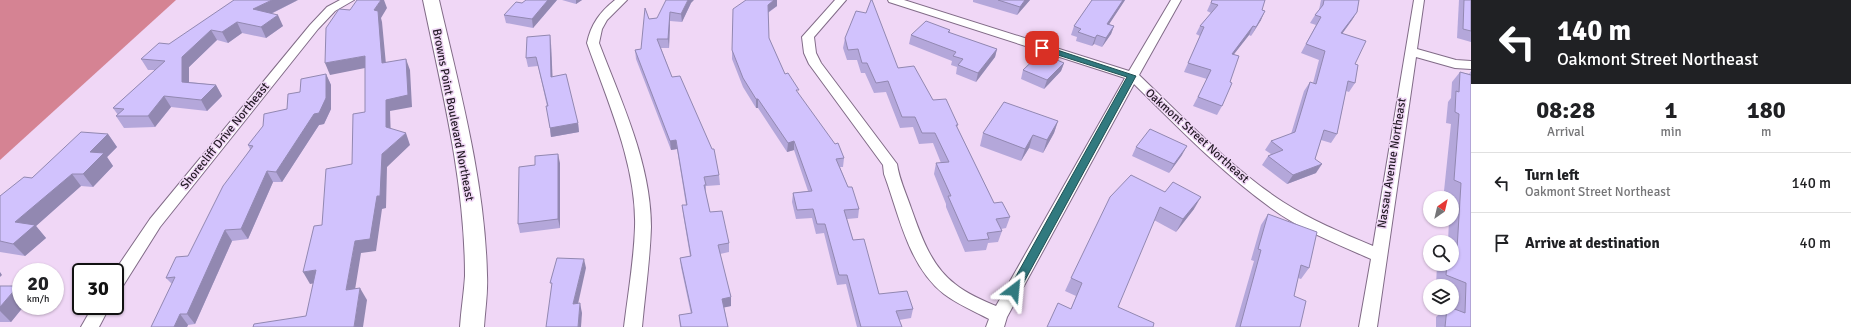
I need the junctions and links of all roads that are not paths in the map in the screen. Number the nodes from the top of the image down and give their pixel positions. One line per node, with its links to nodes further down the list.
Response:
1 (348, 0): 12 (street, Shorecliff Drive Northeast)
2 (431, 0): 16 (street, Browns Point Boulevard Northeast)
3 (622, 0): 17 (street)
4 (842, 0): 14 (street)
5 (893, 0): 10 (street, Oakmont Street Northeast)
6 (1176, 0): 10 (street)
7 (1419, 0): 8 (street, Nassau Avenue Northeast)
8 (1410, 51): 9 (street); 11 (street, Nassau Avenue Northeast)
9 (1471, 65)
10 (1132, 76): 11 (street, Oakmont Street Northeast); 14 (street)
11 (1378, 255): 18 (street, Nassau Avenue Northeast)
12 (124, 270)
13 (97, 315): 15 (street)
14 (997, 322)
15 (90, 327)
16 (472, 327)
17 (633, 327)
18 (1368, 327)

